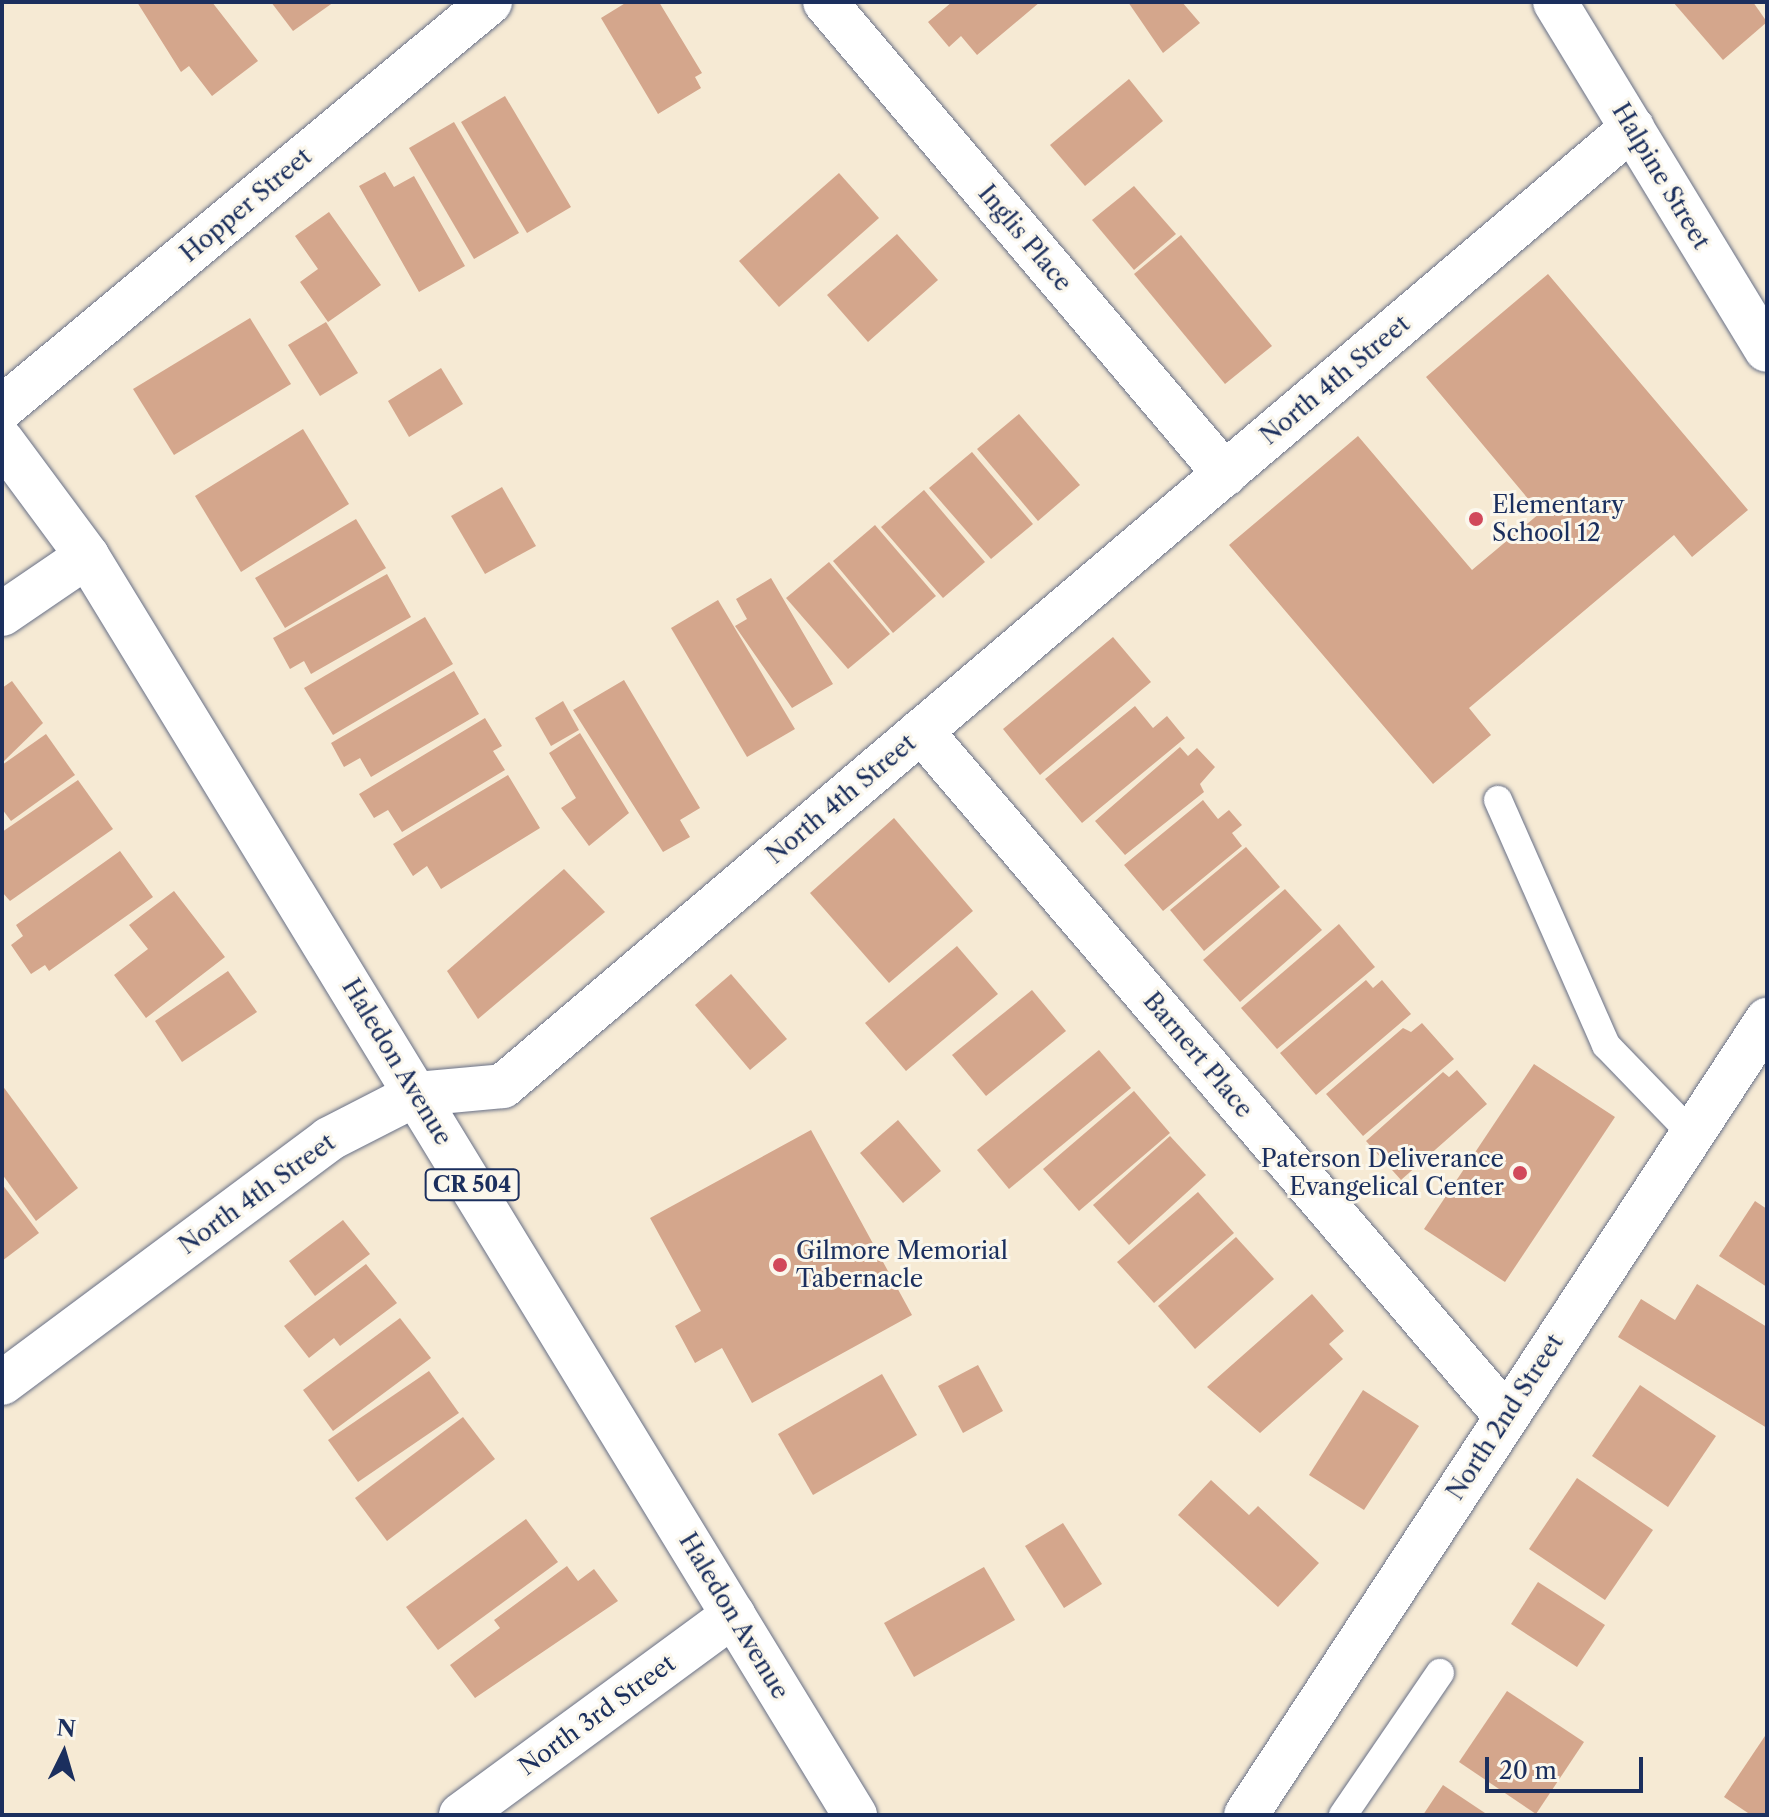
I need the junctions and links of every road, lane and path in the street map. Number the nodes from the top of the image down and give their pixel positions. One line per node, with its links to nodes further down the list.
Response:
1 (490, 2): 6 (street, Hopper Street)
2 (825, 2): 8 (street, Inglis Place)
3 (1555, 2): 4 (street, Halpine Street)
4 (1632, 128): 5 (street, Halpine Street); 8 (street, North 4th Street)
5 (1767, 350)
6 (2, 408)
7 (2, 441): 9 (street, Haledon Avenue / CR 504)
8 (1225, 474): 11 (street, North 4th Street)
9 (87, 556): 10 (street); 14 (street, Haledon Avenue / CR 504)
10 (2, 614)
11 (921, 731): 14 (street, North 4th Street); 17 (street, Barnert Place)
12 (1498, 800): 15 (lane)
13 (1767, 1020): 15 (street, North 2nd Street)
14 (417, 1094): 16 (street, North 4th Street); 18 (street, Haledon Avenue / CR 504)
15 (1692, 1134): 17 (street, North 2nd Street)
16 (2, 1383)
17 (1506, 1416): 22 (street, North 2nd Street)
18 (733, 1615): 20 (street, North 3rd Street); 21 (street, Haledon Avenue / CR 504)
19 (1440, 1673): 23 (lane)
20 (461, 1815)
21 (855, 1815)
22 (1246, 1815)
23 (1343, 1815)

